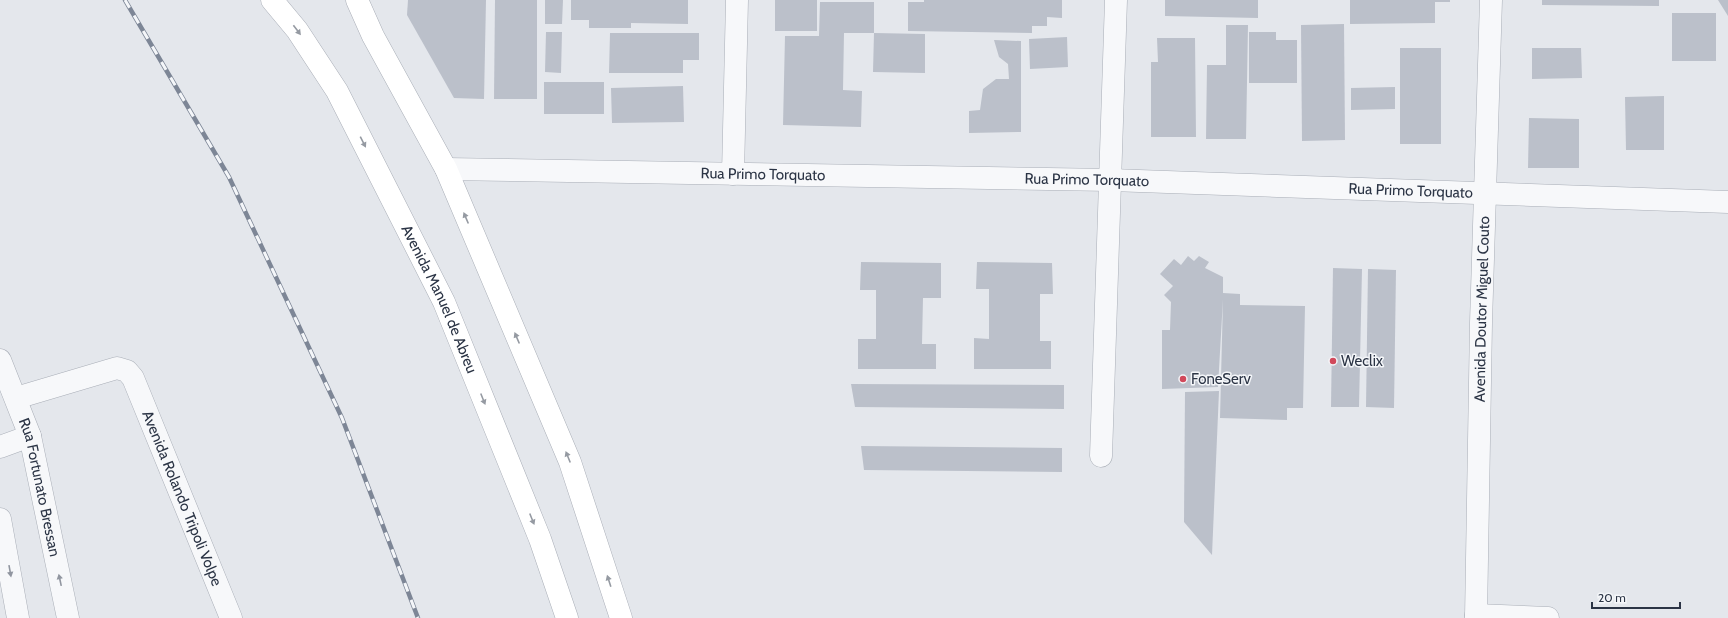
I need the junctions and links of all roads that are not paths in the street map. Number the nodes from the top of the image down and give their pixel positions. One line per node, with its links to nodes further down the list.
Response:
1 (272, 0): 21 (main road, Avenida Manuel de Abreu, one-way to 21)
2 (357, 0): 6 (main road)
3 (737, 0): 7 (street)
4 (1116, 0): 8 (street)
5 (1490, 0): 9 (street, Avenida Doutor Miguel Couto)
6 (446, 169): 7 (street, Rua Primo Torquato); 22 (main road, one-way to 6)
7 (733, 174): 8 (street, Rua Primo Torquato)
8 (1111, 180): 9 (street, Rua Primo Torquato); 15 (street)
9 (1485, 194): 10 (street, Rua Primo Torquato); 17 (street, Avenida Doutor Miguel Couto)
10 (1728, 202)
11 (0, 360): 12 (street, Rua Fortunato Bressan)
12 (16, 398): 13 (street, Rua Fortunato Bressan); 20 (street, Avenida Rolando Tripoli Volpe)
13 (30, 436): 14 (street); 19 (street, Rua Fortunato Bressan, one-way to 13)
14 (0, 447)
15 (1101, 456)
16 (0, 519): 18 (street, one-way to 18)
17 (1476, 616): 23 (street)
18 (18, 618)
19 (68, 618)
20 (231, 618)
21 (567, 618)
22 (620, 618)
23 (1548, 618)

